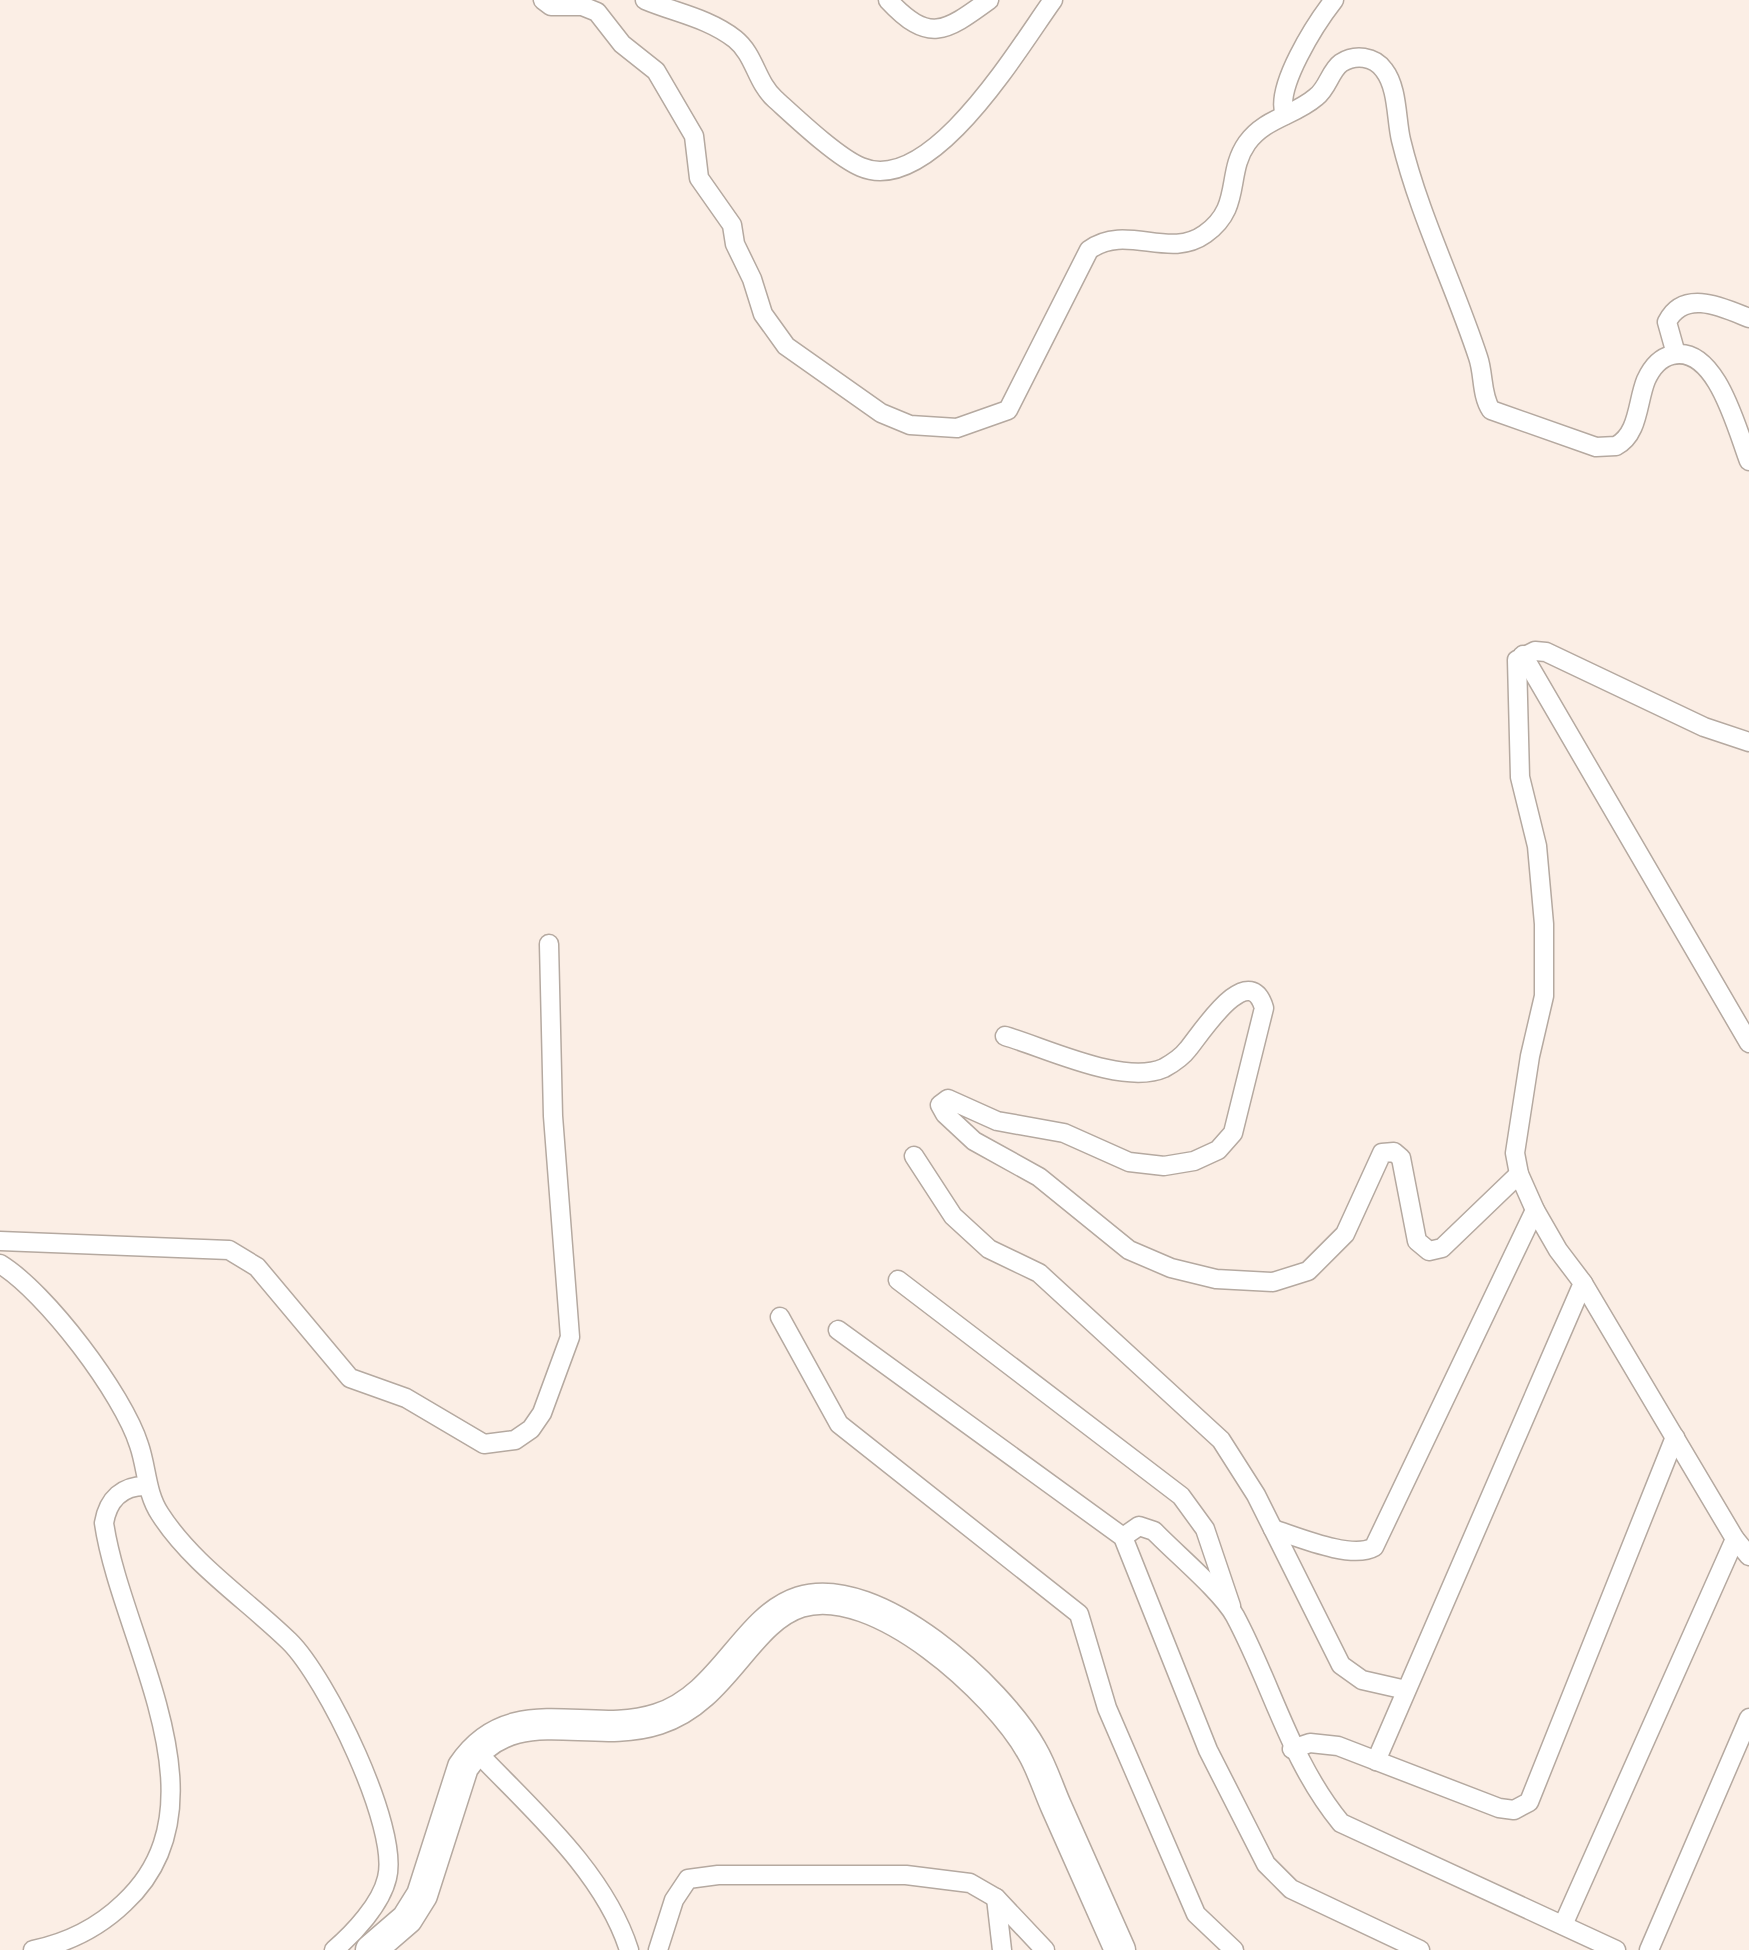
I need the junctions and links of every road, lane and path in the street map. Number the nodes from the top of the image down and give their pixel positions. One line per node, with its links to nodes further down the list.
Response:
1 (543, 0): 7 (street)
2 (645, 0): 5 (street)
3 (888, 0): 4 (street)
4 (989, 0)
5 (1053, 0)
6 (1334, 0): 7 (street)
7 (1285, 115): 9 (street)
8 (1749, 318): 9 (street)
9 (1676, 354): 10 (street)
10 (1749, 461)
11 (1523, 655): 12 (street); 15 (street); 17 (street)
12 (1749, 742)
13 (549, 944): 19 (street)
14 (1005, 1036): 17 (street)
15 (1749, 1043)
16 (914, 1156): 27 (street)
17 (1519, 1174): 18 (street)
18 (1535, 1210): 22 (street); 27 (street)
19 (0, 1241)
20 (0, 1264): 26 (street)
21 (898, 1280): 31 (street)
22 (1583, 1283): 25 (street); 32 (street)
23 (780, 1317): 47 (street)
24 (838, 1330): 28 (street)
25 (1675, 1437): 29 (street); 36 (street)
26 (147, 1486): 39 (street); 40 (street)
27 (1273, 1529): 32 (street)
28 (1123, 1537): 31 (street); 48 (street)
29 (1735, 1539): 30 (street); 38 (street)
30 (1749, 1556)
31 (1233, 1613): 34 (street)
32 (1406, 1690): 36 (street)
33 (1749, 1718): 50 (street)
34 (1292, 1749): 36 (street); 38 (street)
35 (475, 1750): 41 (main road); 42 (street); 46 (main road)
36 (1376, 1761)
37 (996, 1898): 43 (street); 44 (street); 45 (street)
38 (1563, 1925): 49 (street)
39 (33, 1950)
40 (334, 1950)
41 (371, 1950)
42 (629, 1950)
43 (658, 1950)
44 (1002, 1950)
45 (1045, 1950)
46 (1120, 1950)
47 (1234, 1950)
48 (1420, 1950)
49 (1616, 1950)
50 (1649, 1950)

